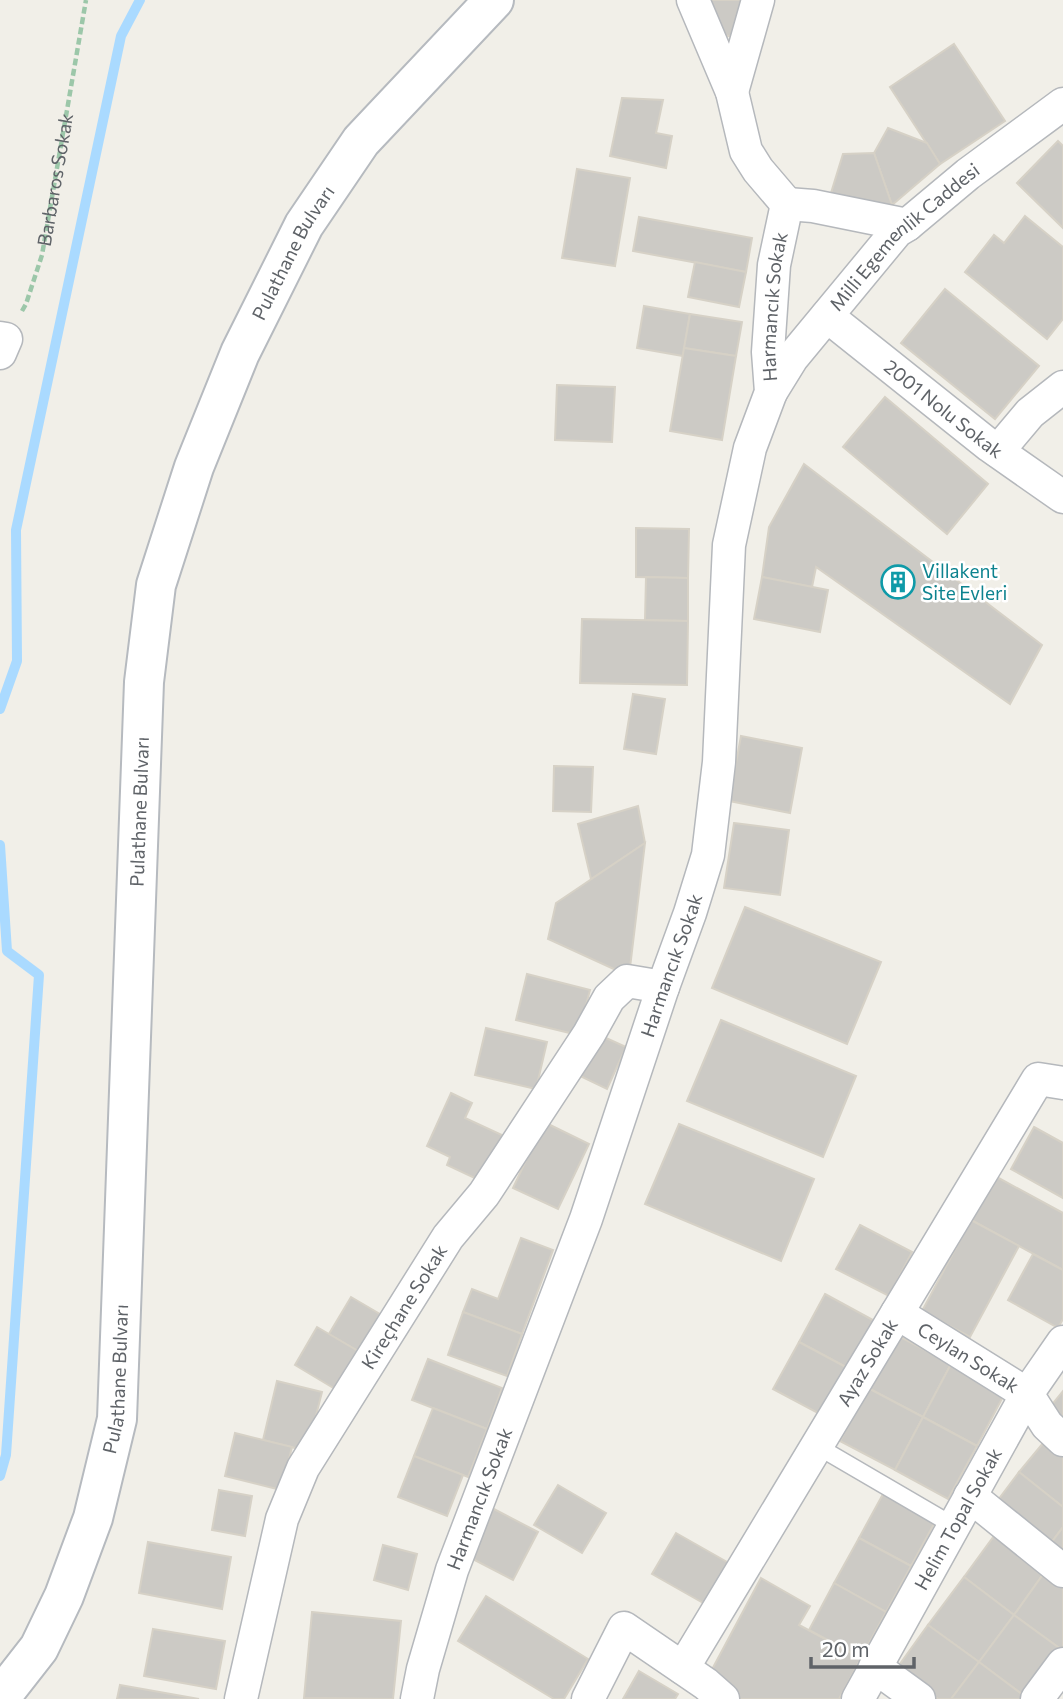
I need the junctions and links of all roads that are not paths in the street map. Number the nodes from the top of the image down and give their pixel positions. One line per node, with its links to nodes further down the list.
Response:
1 (494, 0): 26 (street, Pulathane Bulvarı)
2 (692, 0): 4 (street)
3 (758, 0): 4 (street)
4 (732, 92): 6 (street)
5 (1063, 104): 7 (street, Milli Egemenlik Caddesi)
6 (787, 204): 7 (street); 10 (street, Harmancık Sokak)
7 (907, 225): 8 (street, Milli Egemenlik Caddesi)
8 (827, 316): 10 (street, Milli Egemenlik Caddesi); 11 (street, 2001 Nolu Sokak)
9 (1063, 387): 11 (street)
10 (771, 392): 13 (street, Harmancık Sokak)
11 (998, 451): 12 (street, 2001 Nolu Sokak)
12 (1063, 497)
13 (663, 987): 27 (street, Kireçhane Sokak); 28 (street, Harmancık Sokak)
14 (1063, 1083): 15 (street, Ayaz Sokak)
15 (897, 1313): 17 (street, Ceylan Sokak); 19 (street, Ayaz Sokak)
16 (1063, 1342): 17 (street, Helim Topal Sokak)
17 (1027, 1394): 18 (street, Ceylan Sokak); 20 (street, Helim Topal Sokak)
18 (1063, 1440)
19 (817, 1446): 21 (lane); 25 (street, Ayaz Sokak)
20 (970, 1496): 21 (street, Helim Topal Sokak); 22 (street)
21 (954, 1525): 24 (street, Helim Topal Sokak)
22 (1063, 1571)
23 (1063, 1664): 33 (street)
24 (875, 1667): 31 (street, Helim Topal Sokak); 32 (street)
25 (683, 1668): 29 (street); 30 (street)
26 (0, 1698)
27 (241, 1699)
28 (417, 1699)
29 (588, 1699)
30 (723, 1699)
31 (858, 1699)
32 (919, 1699)
33 (1037, 1699)

